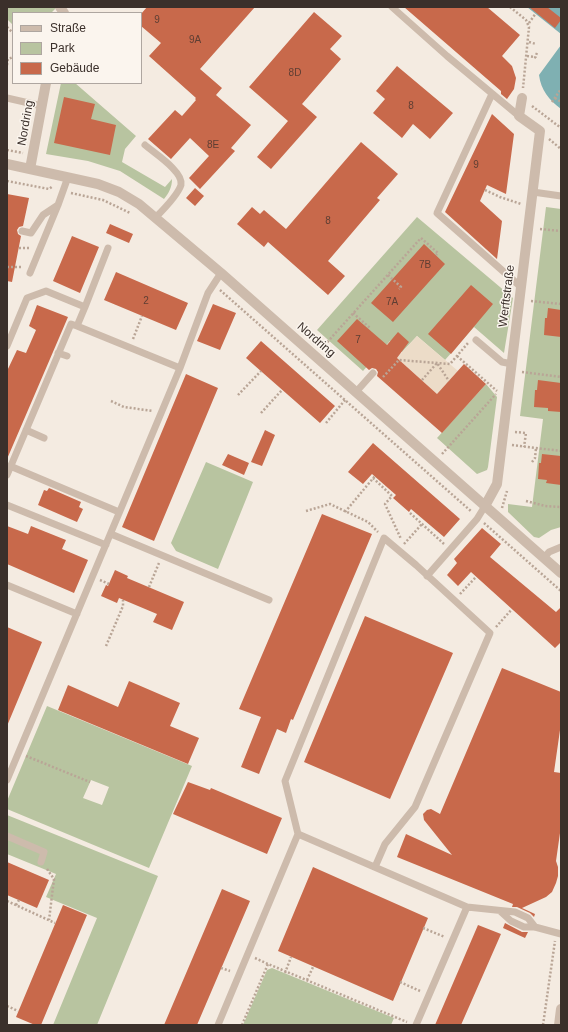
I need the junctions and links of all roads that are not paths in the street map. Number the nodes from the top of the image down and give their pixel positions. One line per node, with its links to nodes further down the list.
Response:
1 (392, 7): 3 (lane)
2 (46, 84): 6 (street, Nordring)
3 (492, 94): 7 (lane); 20 (lane)
4 (7, 98): 6 (lane)
5 (522, 98): 7 (street)
6 (42, 106): 10 (street, Nordring)
7 (519, 116): 12 (street, Werftstraße)
8 (144, 145): 15 (lane)
9 (7, 164): 10 (street, Nordring)
10 (30, 169): 11 (street, Nordring)
11 (68, 177): 14 (lane); 15 (street, Nordring)
12 (533, 192): 13 (lane); 20 (street, Werftstraße)
13 (561, 196)
14 (58, 205): 16 (lane); 18 (lane)
15 (156, 217): 19 (street, Nordring)
16 (22, 231)
17 (108, 248): 21 (lane)
18 (31, 270)
19 (221, 273): 27 (lane); 30 (street, Nordring)
20 (521, 287): 28 (street, Werftstraße)
21 (85, 307): 22 (lane); 24 (lane)
22 (77, 326): 25 (lane); 27 (lane)
23 (476, 340): 28 (lane)
24 (7, 346)
25 (58, 353): 26 (lane); 31 (lane)
26 (67, 356)
27 (180, 368): 37 (lane)
28 (511, 368): 36 (street, Werftstraße)
29 (373, 374): 30 (lane)
30 (356, 392): 36 (street, Nordring)
31 (26, 430): 32 (lane); 33 (lane)
32 (44, 438)
33 (10, 466): 34 (lane); 37 (lane)
34 (7, 475)
35 (7, 505): 39 (lane)
36 (485, 506): 41 (street, Nordring); 43 (lane)
37 (119, 512): 38 (lane)
38 (110, 534): 39 (lane); 45 (lane)
39 (106, 545): 46 (lane)
40 (561, 547): 41 (lane)
41 (544, 558): 42 (street, Nordring)
42 (561, 573)
43 (427, 576): 48 (lane); 51 (lane)
44 (7, 586): 46 (lane)
45 (269, 600)
46 (77, 614): 47 (lane)
47 (7, 780)
48 (298, 834): 51 (lane); 55 (lane)
49 (7, 836): 50 (lane)
50 (40, 862)
51 (375, 868): 52 (lane)
52 (466, 906): 53 (lane); 56 (lane)
53 (558, 933)
54 (561, 1009): 57 (street)
55 (218, 1025)
56 (416, 1025)
57 (559, 1025)

